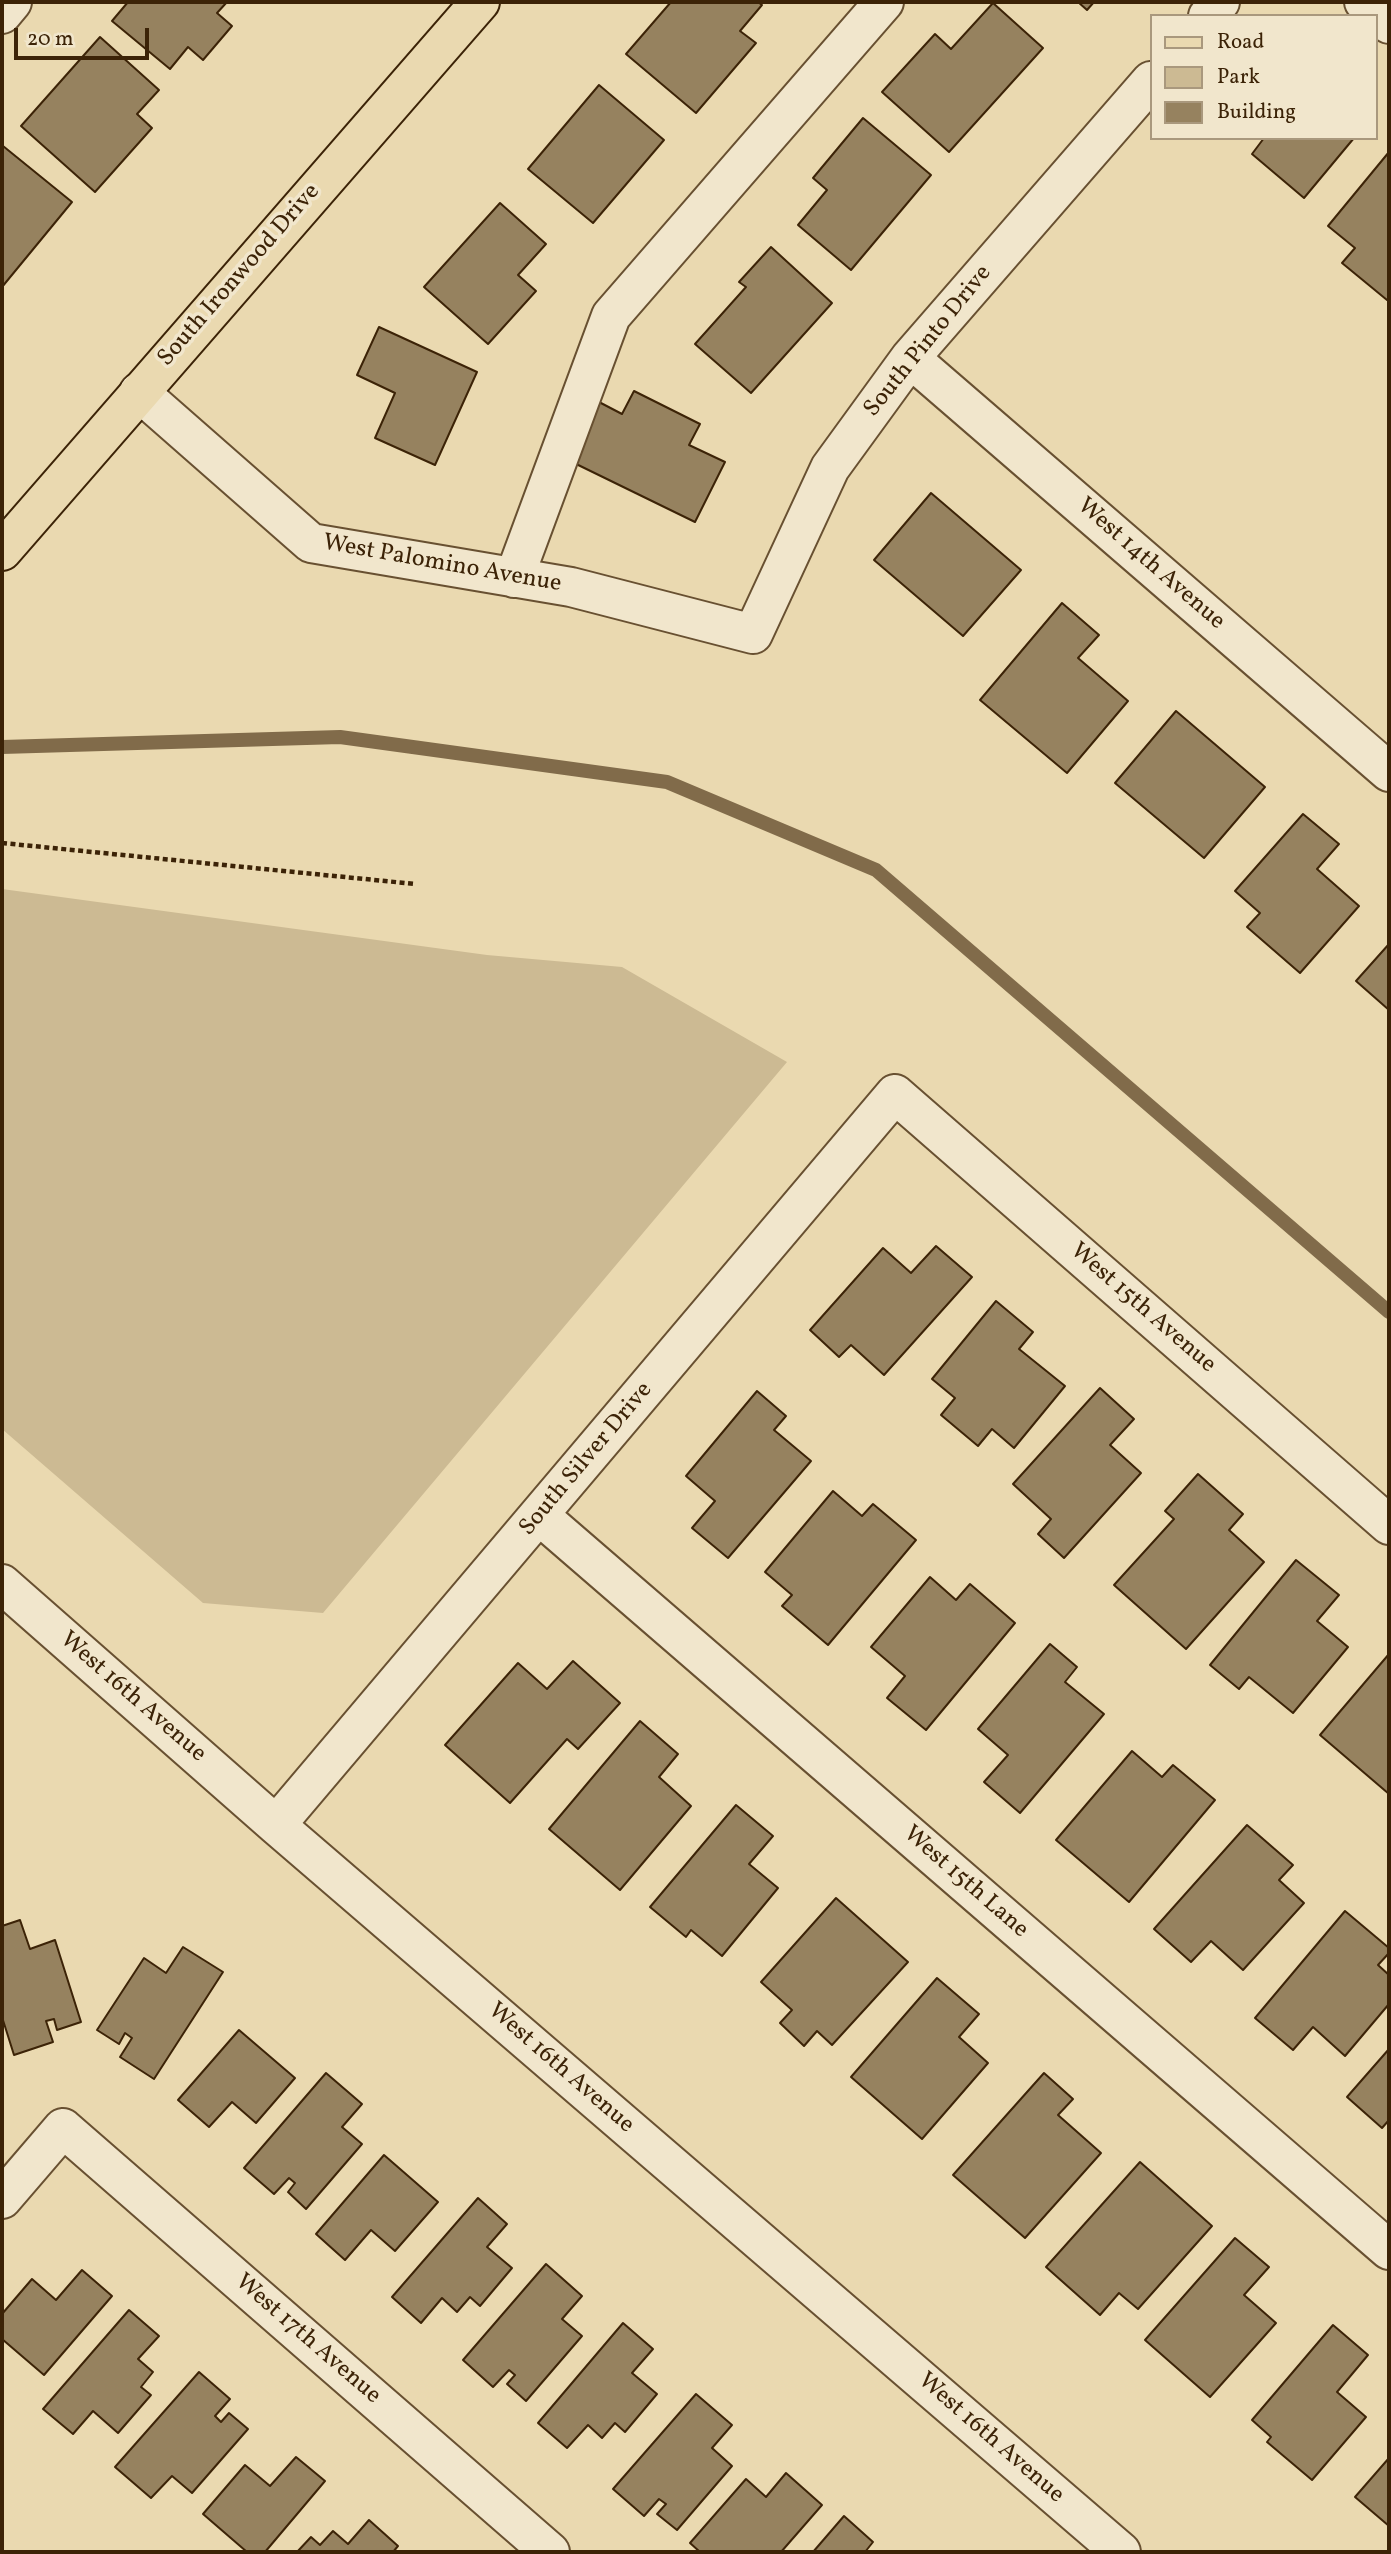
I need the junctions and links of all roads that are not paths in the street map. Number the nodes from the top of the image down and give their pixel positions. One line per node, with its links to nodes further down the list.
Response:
1 (12, 2): 5 (street)
2 (480, 2): 9 (main road, South Ironwood Drive)
3 (884, 2): 11 (street)
4 (1364, 2): 6 (street)
5 (2, 14)
6 (1389, 24)
7 (1150, 82): 8 (street, South Pinto Drive)
8 (910, 358): 12 (street, South Pinto Drive); 13 (street, West 14th Avenue)
9 (139, 392): 10 (main road, South Ironwood Drive); 11 (street, West Palomino Avenue)
10 (2, 551)
11 (514, 578): 12 (street, West Palomino Avenue)
12 (753, 634)
13 (1389, 772)
14 (895, 1094): 15 (street, South Silver Drive); 16 (street, West 15th Avenue)
15 (540, 1516): 18 (street, South Silver Drive); 20 (street, West 15th Lane)
16 (1389, 1525)
17 (2, 1584): 18 (street, West 16th Avenue)
18 (276, 1825): 22 (street, West 16th Avenue)
19 (2, 2199): 21 (street, West 17th Avenue)
20 (1389, 2250)
21 (550, 2552)
22 (1121, 2552)

